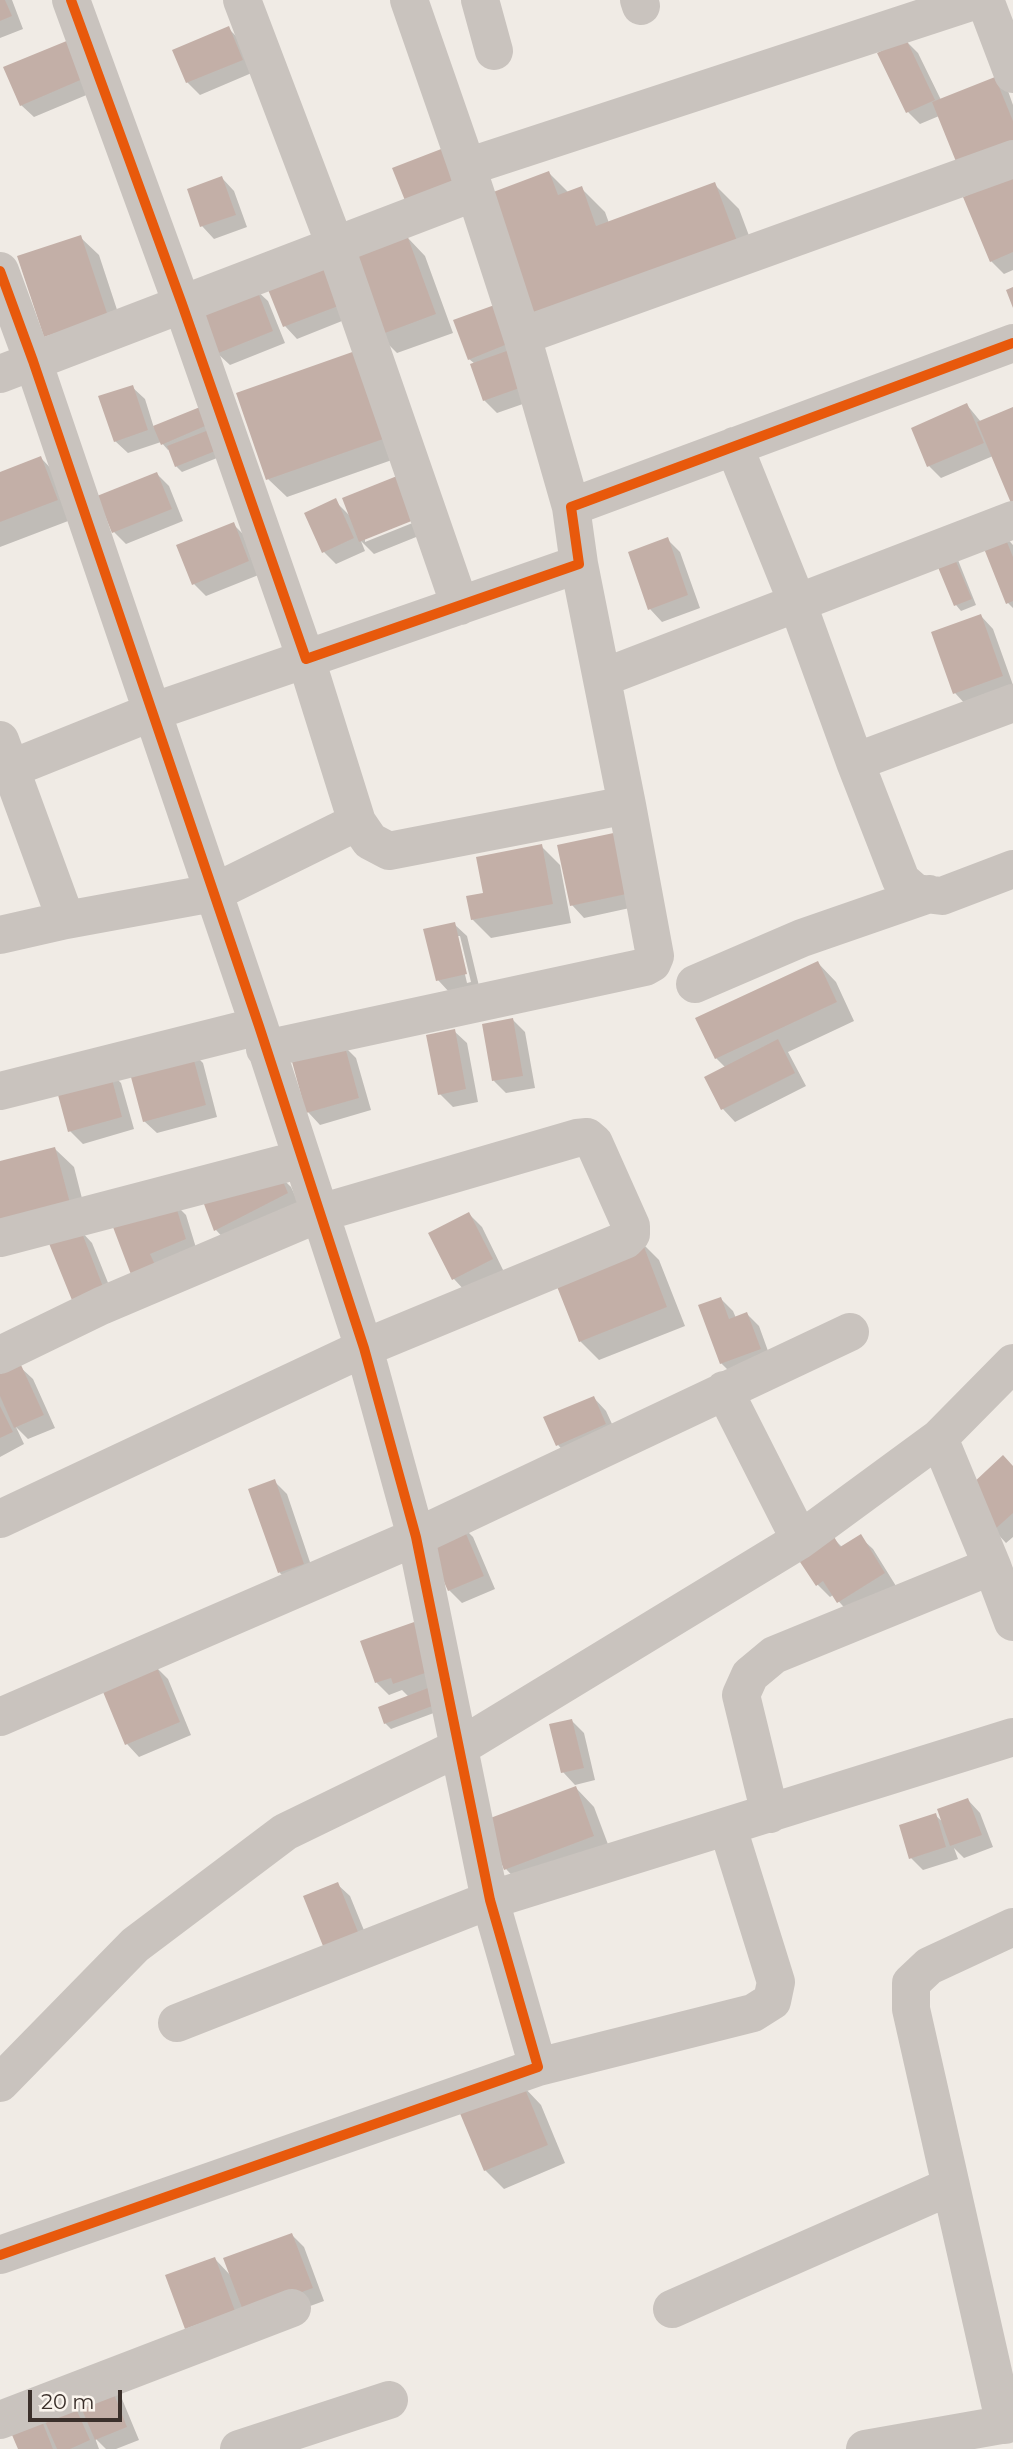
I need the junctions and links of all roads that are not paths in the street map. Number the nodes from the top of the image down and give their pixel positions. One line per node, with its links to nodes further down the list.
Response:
1 (71, 0): 13 (street)
2 (242, 0): 11 (street)
3 (409, 0): 10 (street)
4 (480, 0): 7 (street)
5 (976, 0): 10 (street)
6 (985, 0): 8 (street)
7 (494, 51)
8 (1013, 74)
9 (1013, 159): 14 (street)
10 (471, 180): 11 (street); 14 (street)
11 (335, 245): 13 (street); 22 (street)
12 (0, 271): 16 (street)
13 (181, 304): 16 (street); 23 (street)
14 (522, 336): 18 (street)
15 (1013, 343): 17 (street)
16 (16, 367): 26 (street)
17 (734, 446): 18 (street); 21 (street)
18 (571, 507): 20 (street)
19 (1013, 520): 21 (street)
20 (579, 564): 22 (street); 24 (street)
21 (797, 601): 24 (street); 28 (street)
22 (460, 606): 23 (street)
23 (306, 659): 26 (street); 30 (street)
24 (601, 678): 29 (street)
25 (1013, 703): 28 (street)
26 (152, 712): 27 (street); 32 (street)
27 (4, 760): 34 (street)
28 (855, 762): 33 (street)
29 (627, 805): 30 (street); 37 (street)
30 (357, 822): 32 (street)
31 (1013, 869): 33 (street)
32 (213, 893): 34 (street); 37 (street)
33 (929, 894): 36 (street)
34 (66, 920): 35 (street)
35 (0, 935)
36 (695, 984)
37 (262, 1037): 38 (street); 39 (street)
38 (0, 1091)
39 (302, 1159): 40 (street); 41 (street)
40 (320, 1213): 43 (street); 43 (street); 44 (street)
41 (0, 1238)
42 (850, 1332): 46 (street)
43 (364, 1348): 48 (street); 49 (street)
44 (0, 1354)
45 (1013, 1363): 47 (street)
46 (724, 1390): 49 (street); 50 (street)
47 (939, 1438): 50 (street); 51 (street)
48 (0, 1519)
49 (416, 1537): 53 (street); 55 (street)
50 (800, 1540): 55 (street)
51 (992, 1566): 52 (street); 56 (street)
52 (1013, 1622)
53 (0, 1717)
54 (1013, 1737): 56 (street)
55 (458, 1748): 58 (street); 62 (street)
56 (770, 1814): 57 (street)
57 (728, 1828): 58 (street); 61 (street)
58 (491, 1900): 60 (street); 61 (street)
59 (1013, 1927): 63 (street)
60 (177, 2023)
61 (538, 2067): 64 (street)
62 (0, 2083)
63 (951, 2186): 66 (street); 69 (street)
64 (0, 2255)
65 (292, 2308): 68 (street)
66 (672, 2309)
67 (389, 2400): 70 (street)
68 (0, 2420)
69 (1009, 2424): 71 (street)
70 (239, 2449)
71 (865, 2449)

